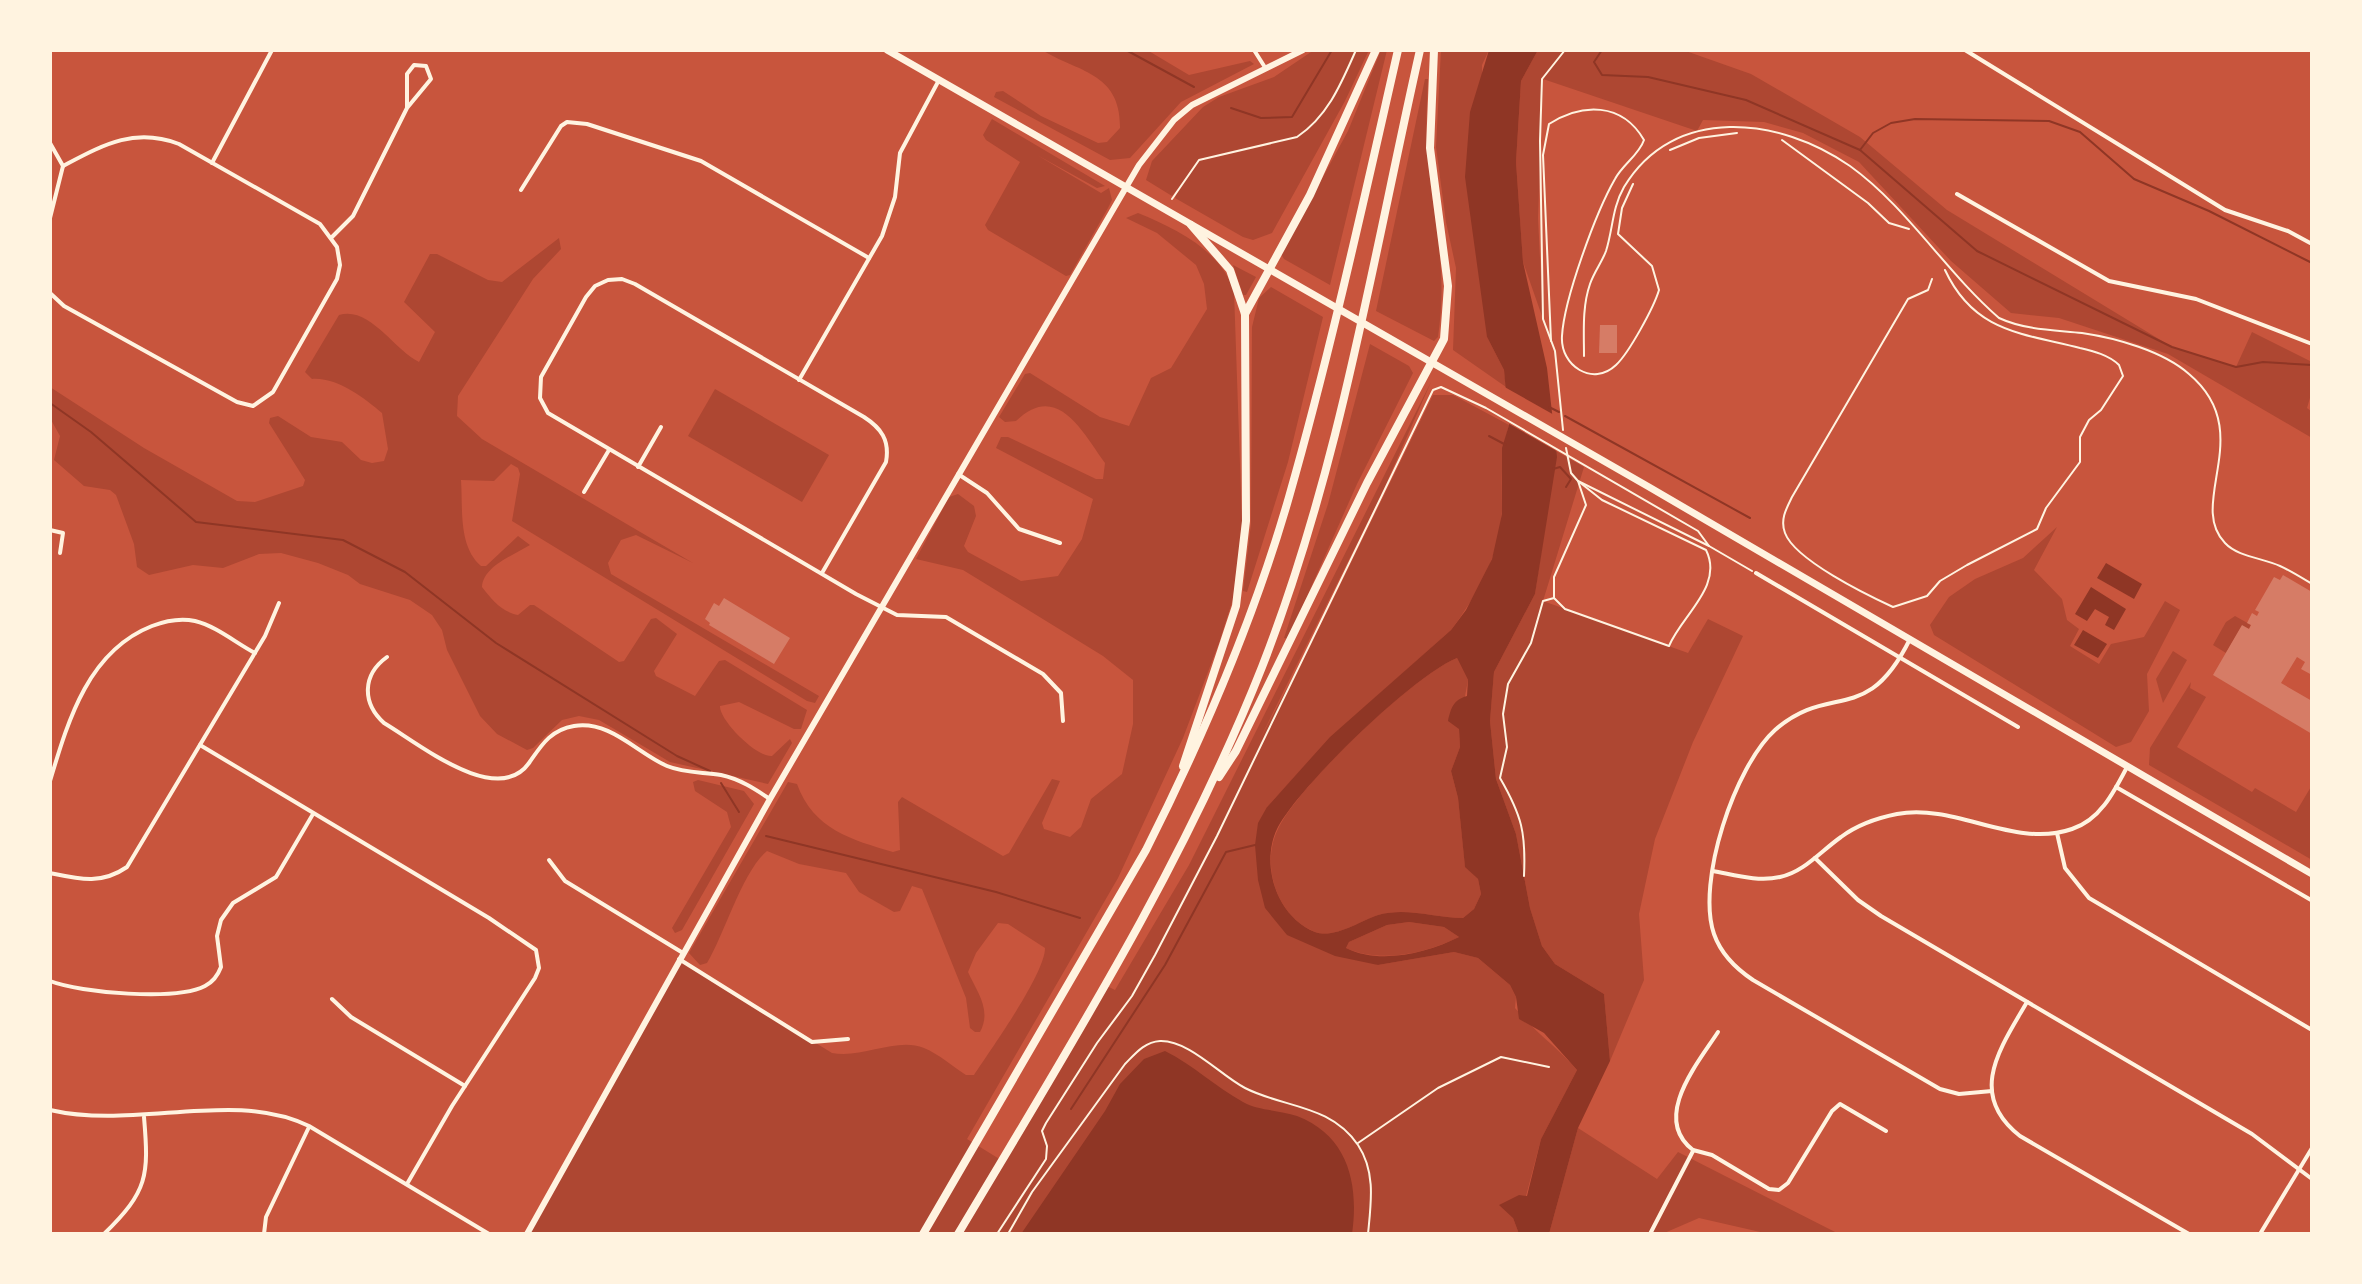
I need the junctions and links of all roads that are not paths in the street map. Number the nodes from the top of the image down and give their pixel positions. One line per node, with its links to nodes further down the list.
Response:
1 (272, 50): 14 (street)
2 (887, 50): 11 (main road)
3 (1254, 50): 10 (street)
4 (1303, 50): 10 (main road)
5 (1376, 50): 24 (highway)
6 (1398, 50): 53 (highway)
7 (1420, 50): 56 (highway)
8 (1434, 50): 29 (highway)
9 (1965, 50): 22 (street)
10 (1266, 69): 16 (main road)
11 (939, 80): 16 (main road); 23 (street)
12 (407, 108): 12 (street); 21 (street)
13 (50, 143): 15 (street)
14 (212, 163): 15 (street); 21 (street)
15 (63, 166): 19 (street)
16 (1127, 189): 20 (main road); 34 (main road)
17 (521, 190): 23 (street)
18 (1957, 194): 27 (street)
19 (50, 218)
20 (1191, 225): 24 (main road); 26 (highway)
21 (332, 237): 25 (street)
22 (2312, 244)
23 (869, 258): 30 (street)
24 (1266, 269): 26 (highway); 29 (main road)
25 (50, 293)
26 (1245, 314): 53 (highway)
27 (2312, 344)
28 (1584, 356): 41 (lane)
29 (1432, 363): 44 (main road); 56 (highway)
30 (799, 380): 32 (street); 39 (street)
31 (661, 427): 33 (street)
32 (609, 450): 33 (street); 35 (street)
33 (638, 467): 39 (street)
34 (958, 474): 37 (street); 43 (main road)
35 (584, 492)
36 (50, 530): 38 (street)
37 (1060, 543)
38 (60, 553)
39 (822, 573): 43 (street)
40 (1756, 573): 47 (street)
41 (2312, 584)
42 (279, 603): 45 (street)
43 (881, 608): 48 (street); 55 (main road)
44 (1910, 638): 47 (street); 51 (main road)
45 (255, 653): 50 (street); 52 (street)
46 (387, 657): 55 (street)
47 (1900, 659): 49 (street); 61 (street)
48 (1063, 721)
49 (2018, 727)
50 (200, 745): 57 (street); 62 (street)
51 (2128, 766): 54 (street); 63 (main road)
52 (50, 781)
53 (1178, 787): 87 (highway)
54 (2116, 787): 58 (street); 64 (street)
55 (770, 799): 65 (main road)
56 (1205, 800): 88 (highway)
57 (313, 814): 66 (street); 72 (street)
58 (2057, 833): 59 (street); 69 (street)
59 (1815, 858): 61 (street); 68 (street)
60 (549, 860): 65 (street)
61 (1713, 871): 73 (street)
62 (50, 873)
63 (2312, 874)
64 (2311, 900)
65 (681, 956): 71 (street); 86 (main road)
66 (50, 981)
67 (332, 999): 72 (street)
68 (2027, 1002): 73 (street); 80 (street)
69 (2312, 1030)
70 (1718, 1032): 79 (street)
71 (848, 1039)
72 (465, 1086): 82 (street)
73 (1992, 1091): 90 (street)
74 (50, 1110): 75 (street)
75 (144, 1117): 76 (street); 83 (street)
76 (309, 1126): 82 (street); 84 (street)
77 (1886, 1131): 79 (street)
78 (2312, 1148): 80 (street)
79 (1693, 1150): 89 (street)
80 (2300, 1169): 81 (street); 91 (street)
81 (2312, 1179)
82 (407, 1184): 85 (street)
83 (104, 1234)
84 (264, 1234)
85 (489, 1234)
86 (527, 1234)
87 (923, 1234)
88 (958, 1234)
89 (1650, 1234)
90 (2189, 1234)
91 (2260, 1234)

